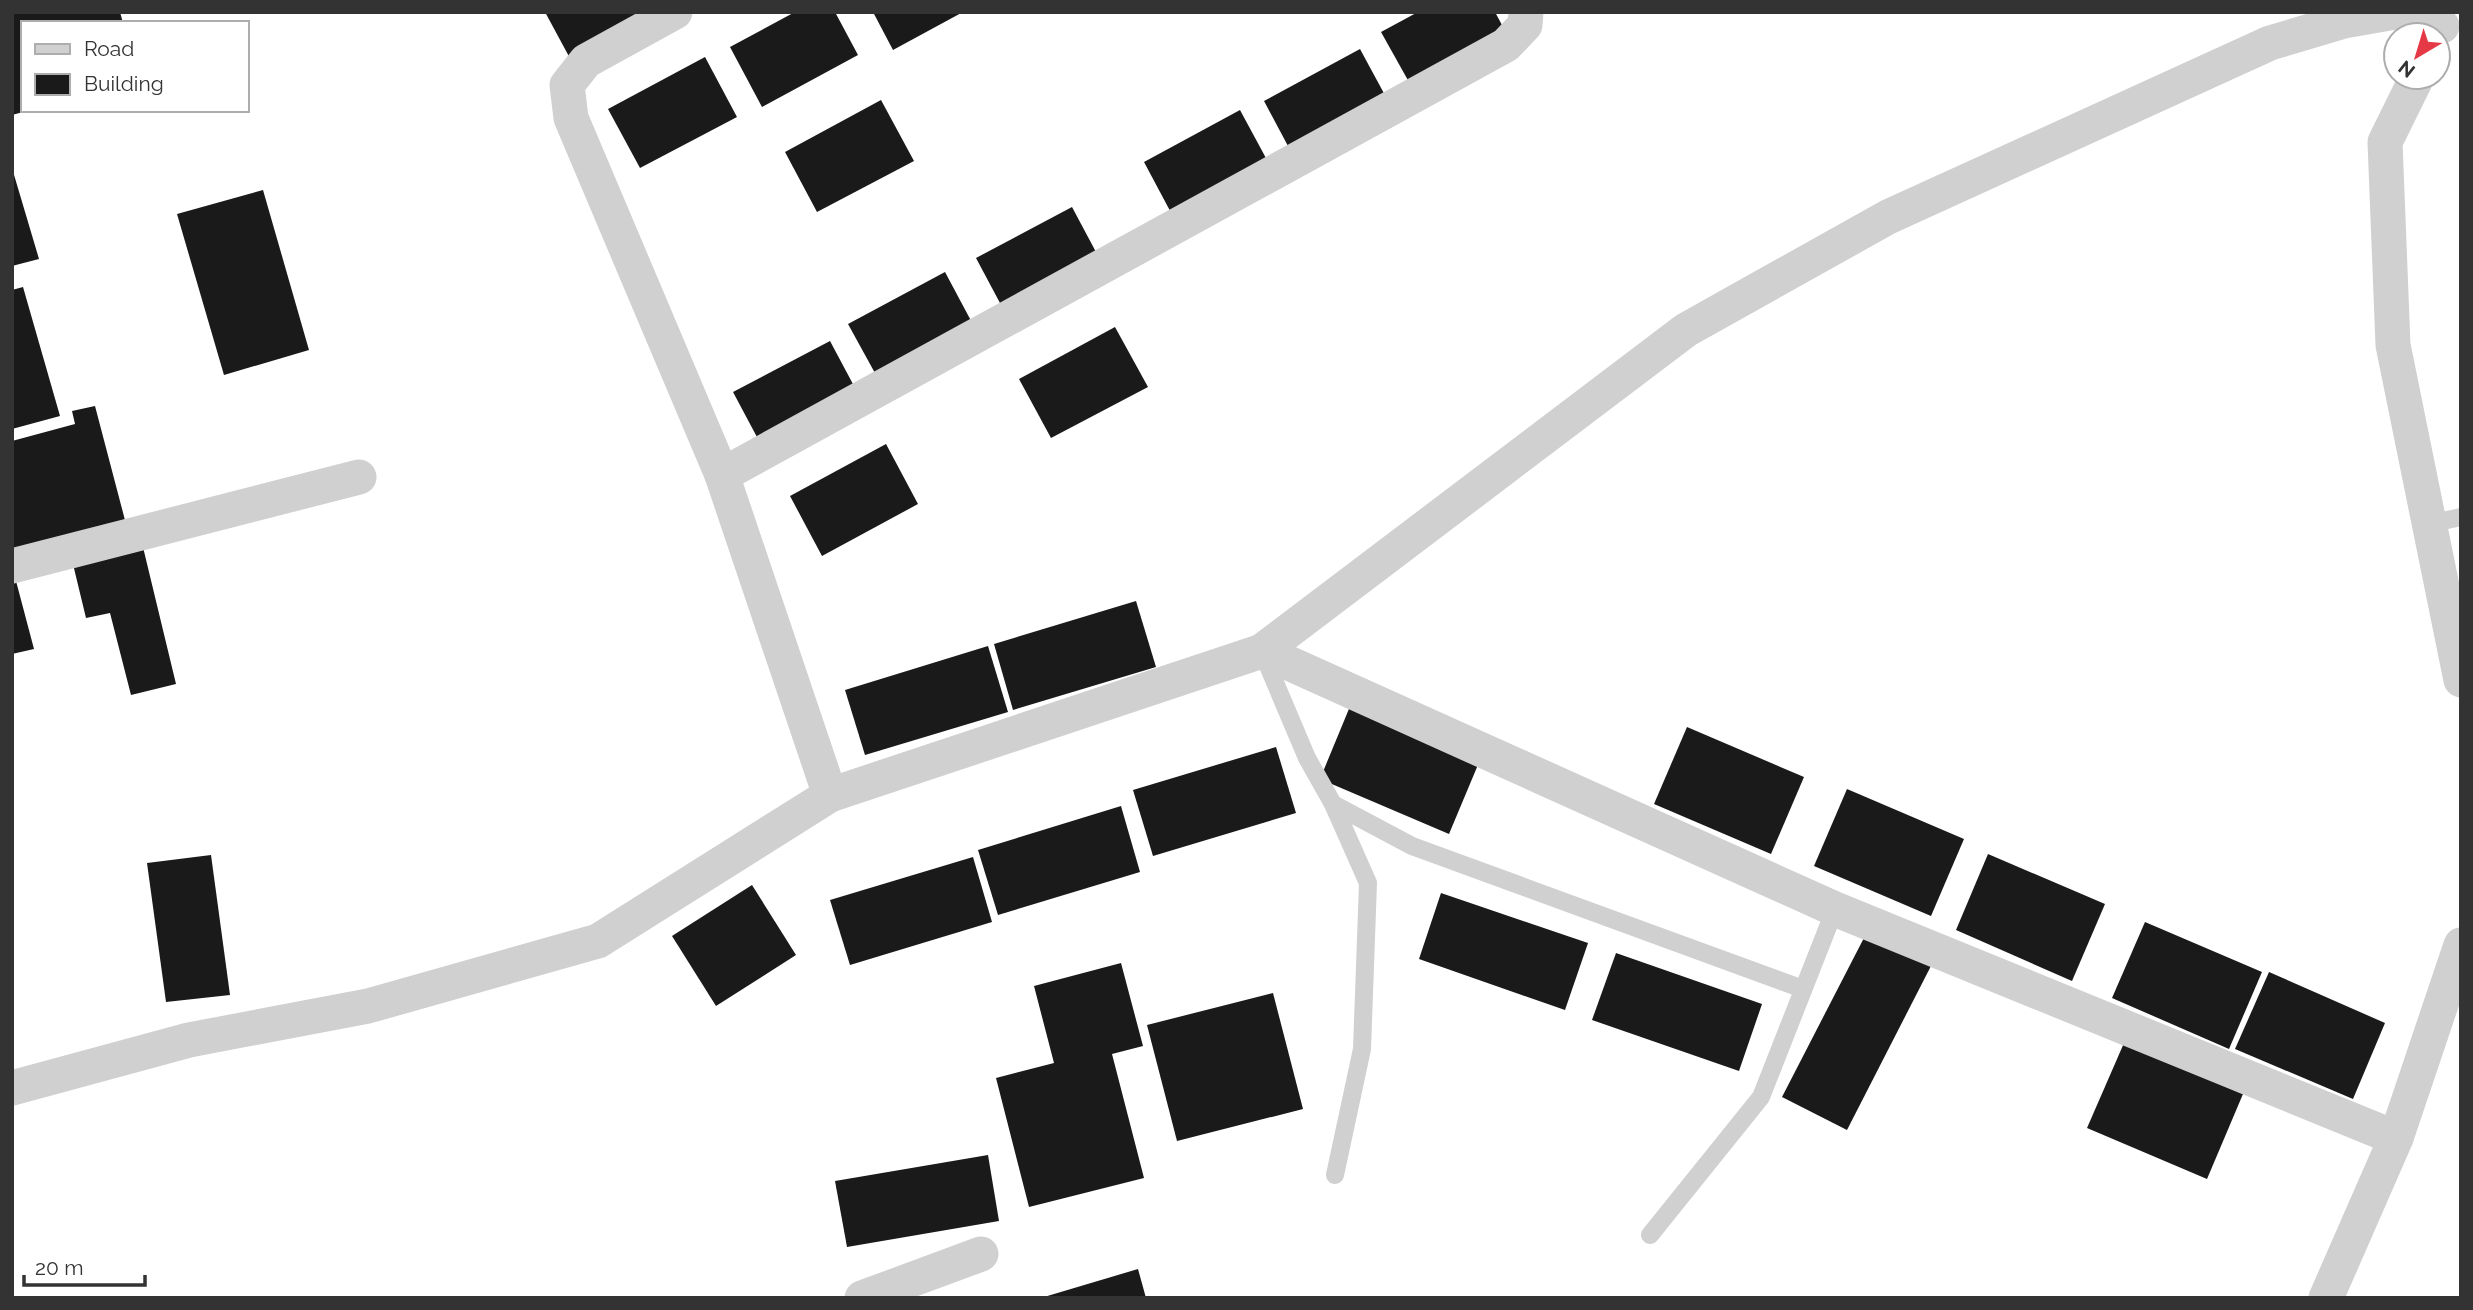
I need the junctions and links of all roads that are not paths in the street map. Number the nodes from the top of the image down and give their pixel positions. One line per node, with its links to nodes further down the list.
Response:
1 (675, 12): 7 (street)
2 (1527, 12): 7 (street)
3 (2395, 12): 11 (street)
4 (2405, 12): 5 (street)
5 (2436, 21)
6 (2410, 91): 9 (street)
7 (722, 475): 13 (street)
8 (359, 477): 10 (street)
9 (2445, 521): 12 (street)
10 (12, 566)
11 (1262, 651): 13 (street); 14 (lane); 15 (street)
12 (2461, 680)
13 (830, 795): 18 (street)
14 (1332, 804): 17 (lane); 20 (lane)
15 (1835, 909): 17 (lane); 19 (street)
16 (2461, 945): 19 (street)
17 (1803, 989): 21 (lane)
18 (12, 1088)
19 (2396, 1138): 24 (street)
20 (1335, 1175)
21 (1650, 1235)
22 (981, 1254): 23 (street)
23 (862, 1298)
24 (2326, 1298)

